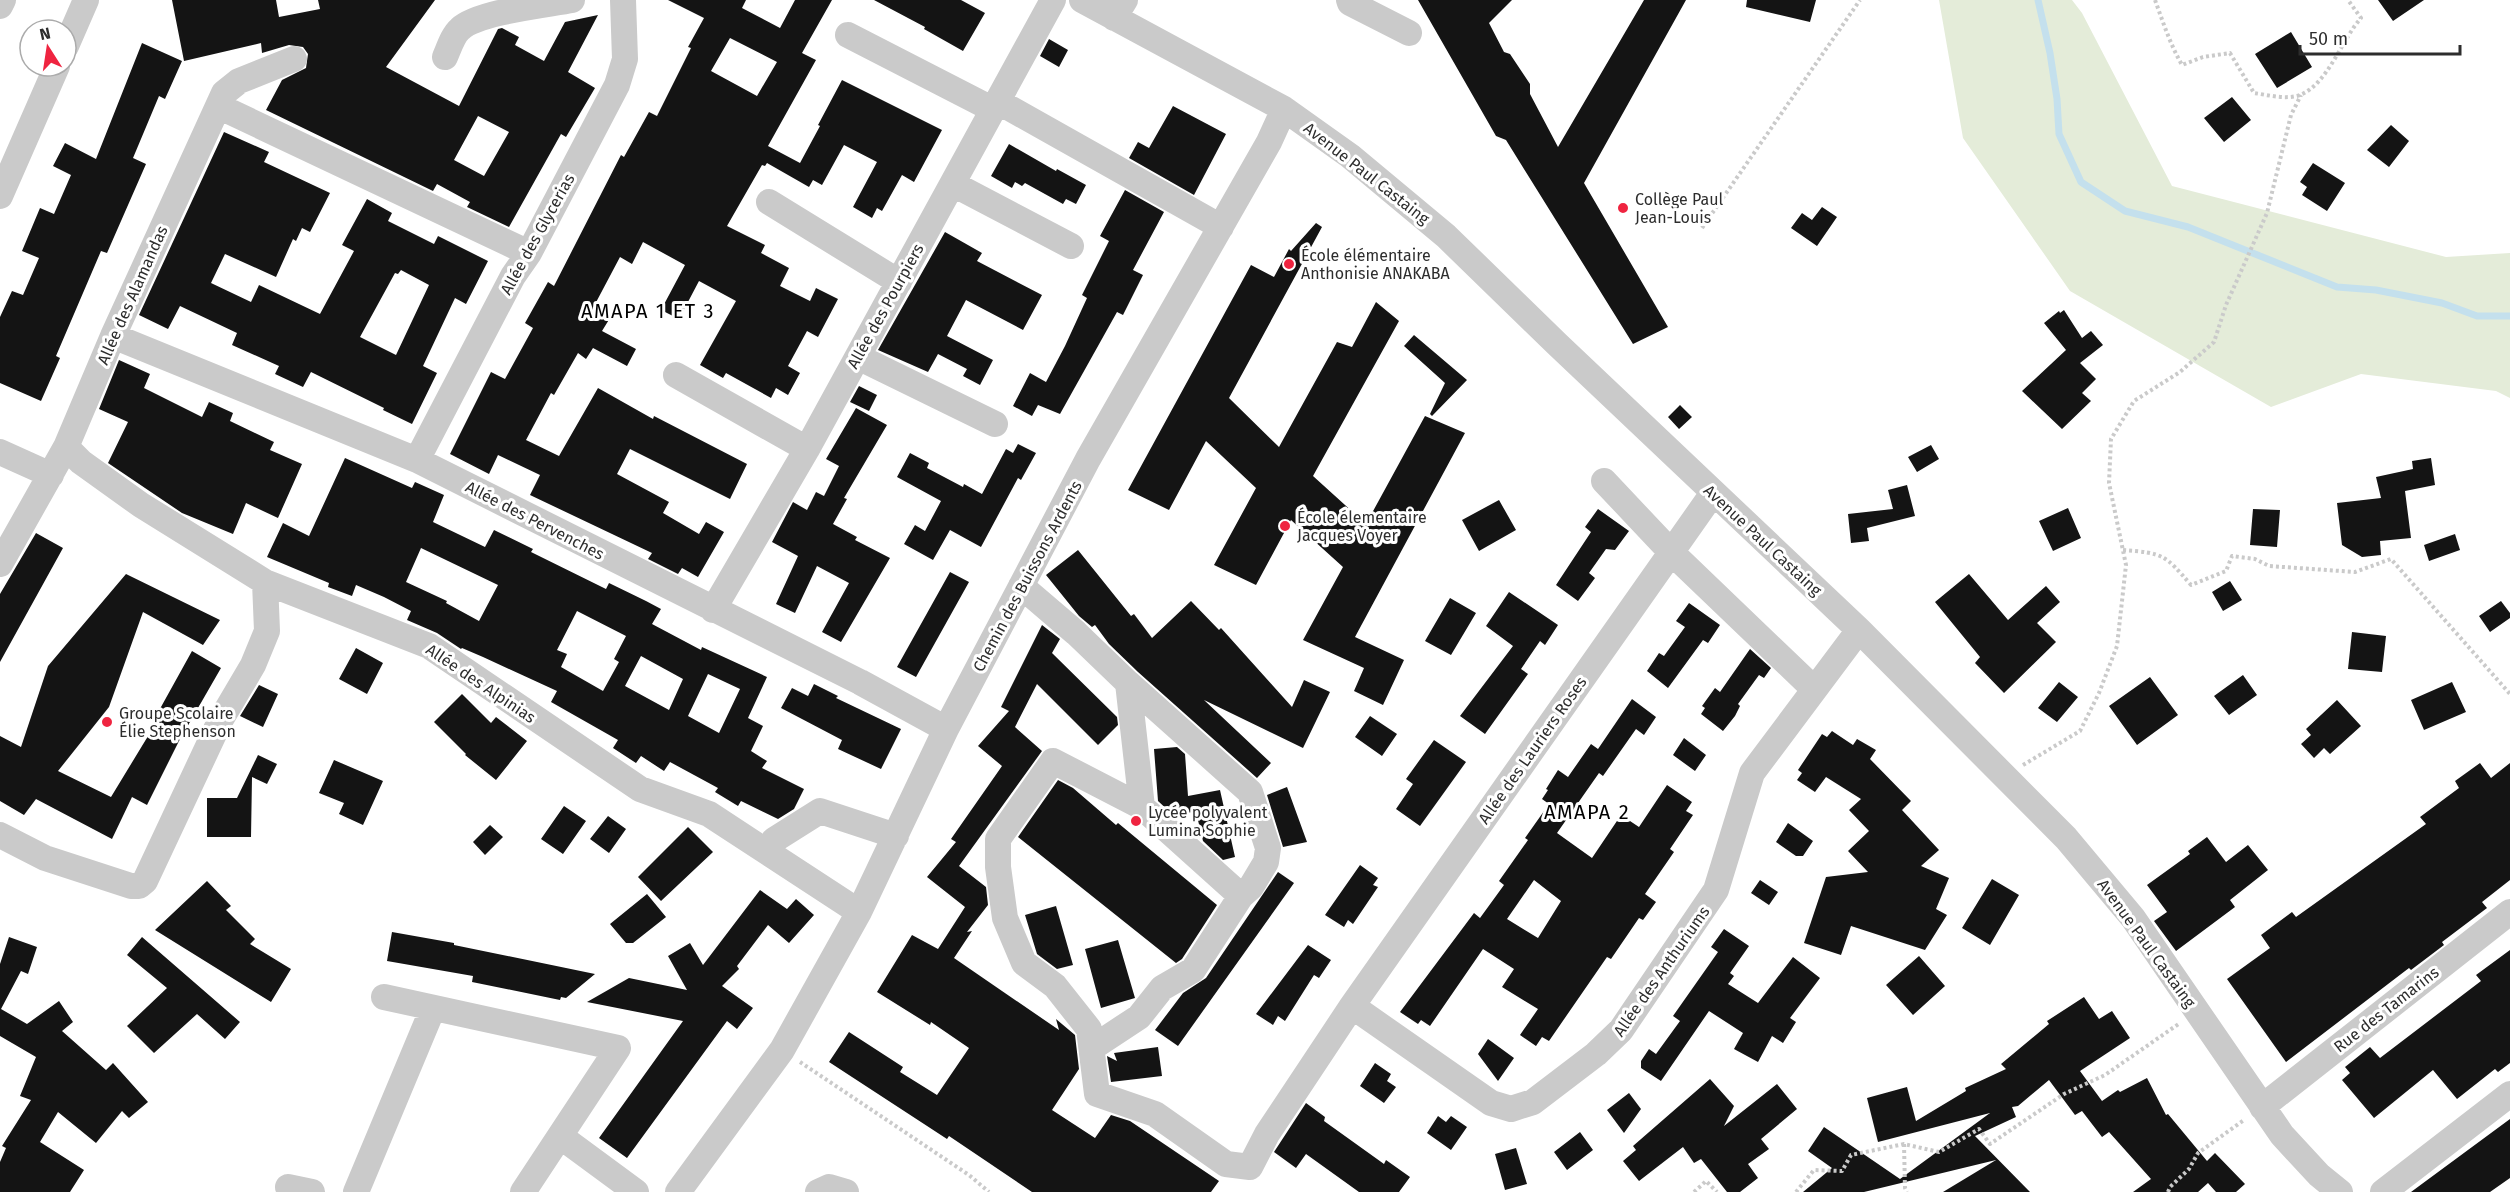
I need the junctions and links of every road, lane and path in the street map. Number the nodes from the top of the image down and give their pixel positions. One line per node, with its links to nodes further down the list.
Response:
1 (3, 0): 11 (street)
2 (86, 0): 13 (street)
3 (572, 0): 16 (street)
4 (623, 0): 29 (street, Allée des Glycerias)
5 (1053, 0): 20 (street, Allée des Pourpiers)
6 (1082, 0): 12 (street, Avenue Paul Castaing)
7 (1349, 0): 14 (street)
8 (1860, 0): 27 (path)
9 (2155, 0): 19 (path)
10 (2348, 0): 19 (path)
11 (0, 6)
12 (1120, 9): 22 (street, Avenue Paul Castaing)
13 (78, 18)
14 (1409, 33)
15 (848, 35): 20 (street)
16 (445, 57)
17 (294, 59): 21 (street, Allée des Alamandas)
18 (52, 78): 24 (street)
19 (2301, 95): 42 (path)
20 (994, 105): 23 (street, Allée des Pourpiers); 26 (street)
21 (218, 106): 29 (street); 31 (street, Allée des Alamandas)
22 (1284, 109): 26 (street, Chemin des Buissons Ardents); 41 (street, Avenue Paul Castaing)
23 (953, 184): 28 (street); 30 (street, Allée des Pourpiers)
24 (0, 196)
25 (769, 202): 30 (street)
26 (1221, 227): 46 (street, Chemin des Buissons Ardents)
27 (1702, 228)
28 (1071, 246)
29 (530, 253): 38 (street, Allée des Glycerias)
30 (899, 282): 32 (street, Allée des Pourpiers)
31 (113, 336): 35 (street, Allée des Alamandas); 38 (street, Allée des Pervenches)
32 (858, 357): 34 (street); 36 (street, Allée des Pourpiers)
33 (676, 375): 36 (street)
34 (995, 424)
35 (66, 447): 39 (street, Allée des Alamandas); 45 (street, Allée des Alpinias)
36 (807, 449): 47 (street, Allée des Pourpiers)
37 (0, 452): 39 (street)
38 (417, 460): 47 (street, Allée des Pervenches)
39 (51, 475): 44 (street, Allée des Alamandas)
40 (1604, 481): 43 (street)
41 (1713, 493): 43 (street, Allée des Lauriers Roses); 48 (street, Avenue Paul Castaing)
42 (2123, 550): 51 (path); 53 (path)
43 (1671, 552): 50 (street); 62 (street, Allée des Lauriers Roses)
44 (0, 564)
45 (265, 582): 55 (street); 57 (street, Allée des Alpinias)
46 (1021, 586): 49 (street); 52 (street, Chemin des Buissons Ardents)
47 (713, 610): 52 (street, Allée des Pervenches)
48 (1859, 630): 50 (street, Allée des Anthuriums); 53 (street, Avenue Paul Castaing)
49 (1128, 683): 54 (street); 58 (street)
50 (1814, 689): 62 (street, Allée des Anthuriums)
51 (2510, 694)
52 (946, 729): 56 (street, Chemin des Buissons Ardents)
53 (2005, 776): 64 (street, Avenue Paul Castaing)
54 (1142, 807): 58 (street); 65 (street)
55 (0, 835)
56 (896, 836): 57 (street); 59 (street, Chemin des Buissons Ardents)
57 (770, 854): 59 (street, Allée des Alpinias)
58 (1240, 896): 65 (street)
59 (859, 912): 66 (street, Chemin des Buissons Ardents)
60 (2510, 912): 68 (street, Rue des Tamarins)
61 (384, 997): 63 (street)
62 (1352, 1006): 65 (street, Allée des Lauriers Roses)
63 (433, 1008): 69 (street); 71 (street)
64 (2196, 1012): 68 (street, Avenue Paul Castaing); 70 (path)
65 (1092, 1048)
66 (782, 1050): 74 (street, Chemin des Buissons Ardents); 77 (path)
67 (2510, 1094): 84 (street)
68 (2262, 1107): 82 (path); 83 (street, Avenue Paul Castaing)
69 (560, 1136): 72 (street); 73 (street)
70 (1904, 1144): 80 (path); 81 (path)
71 (356, 1192)
72 (523, 1192)
73 (636, 1192)
74 (678, 1192)
75 (818, 1192): 76 (street)
76 (846, 1192)
77 (989, 1192)
78 (1694, 1192): 79 (path)
79 (1717, 1192)
80 (1796, 1192)
81 (1907, 1192)
82 (2168, 1192)
83 (2340, 1192)
84 (2384, 1192)

